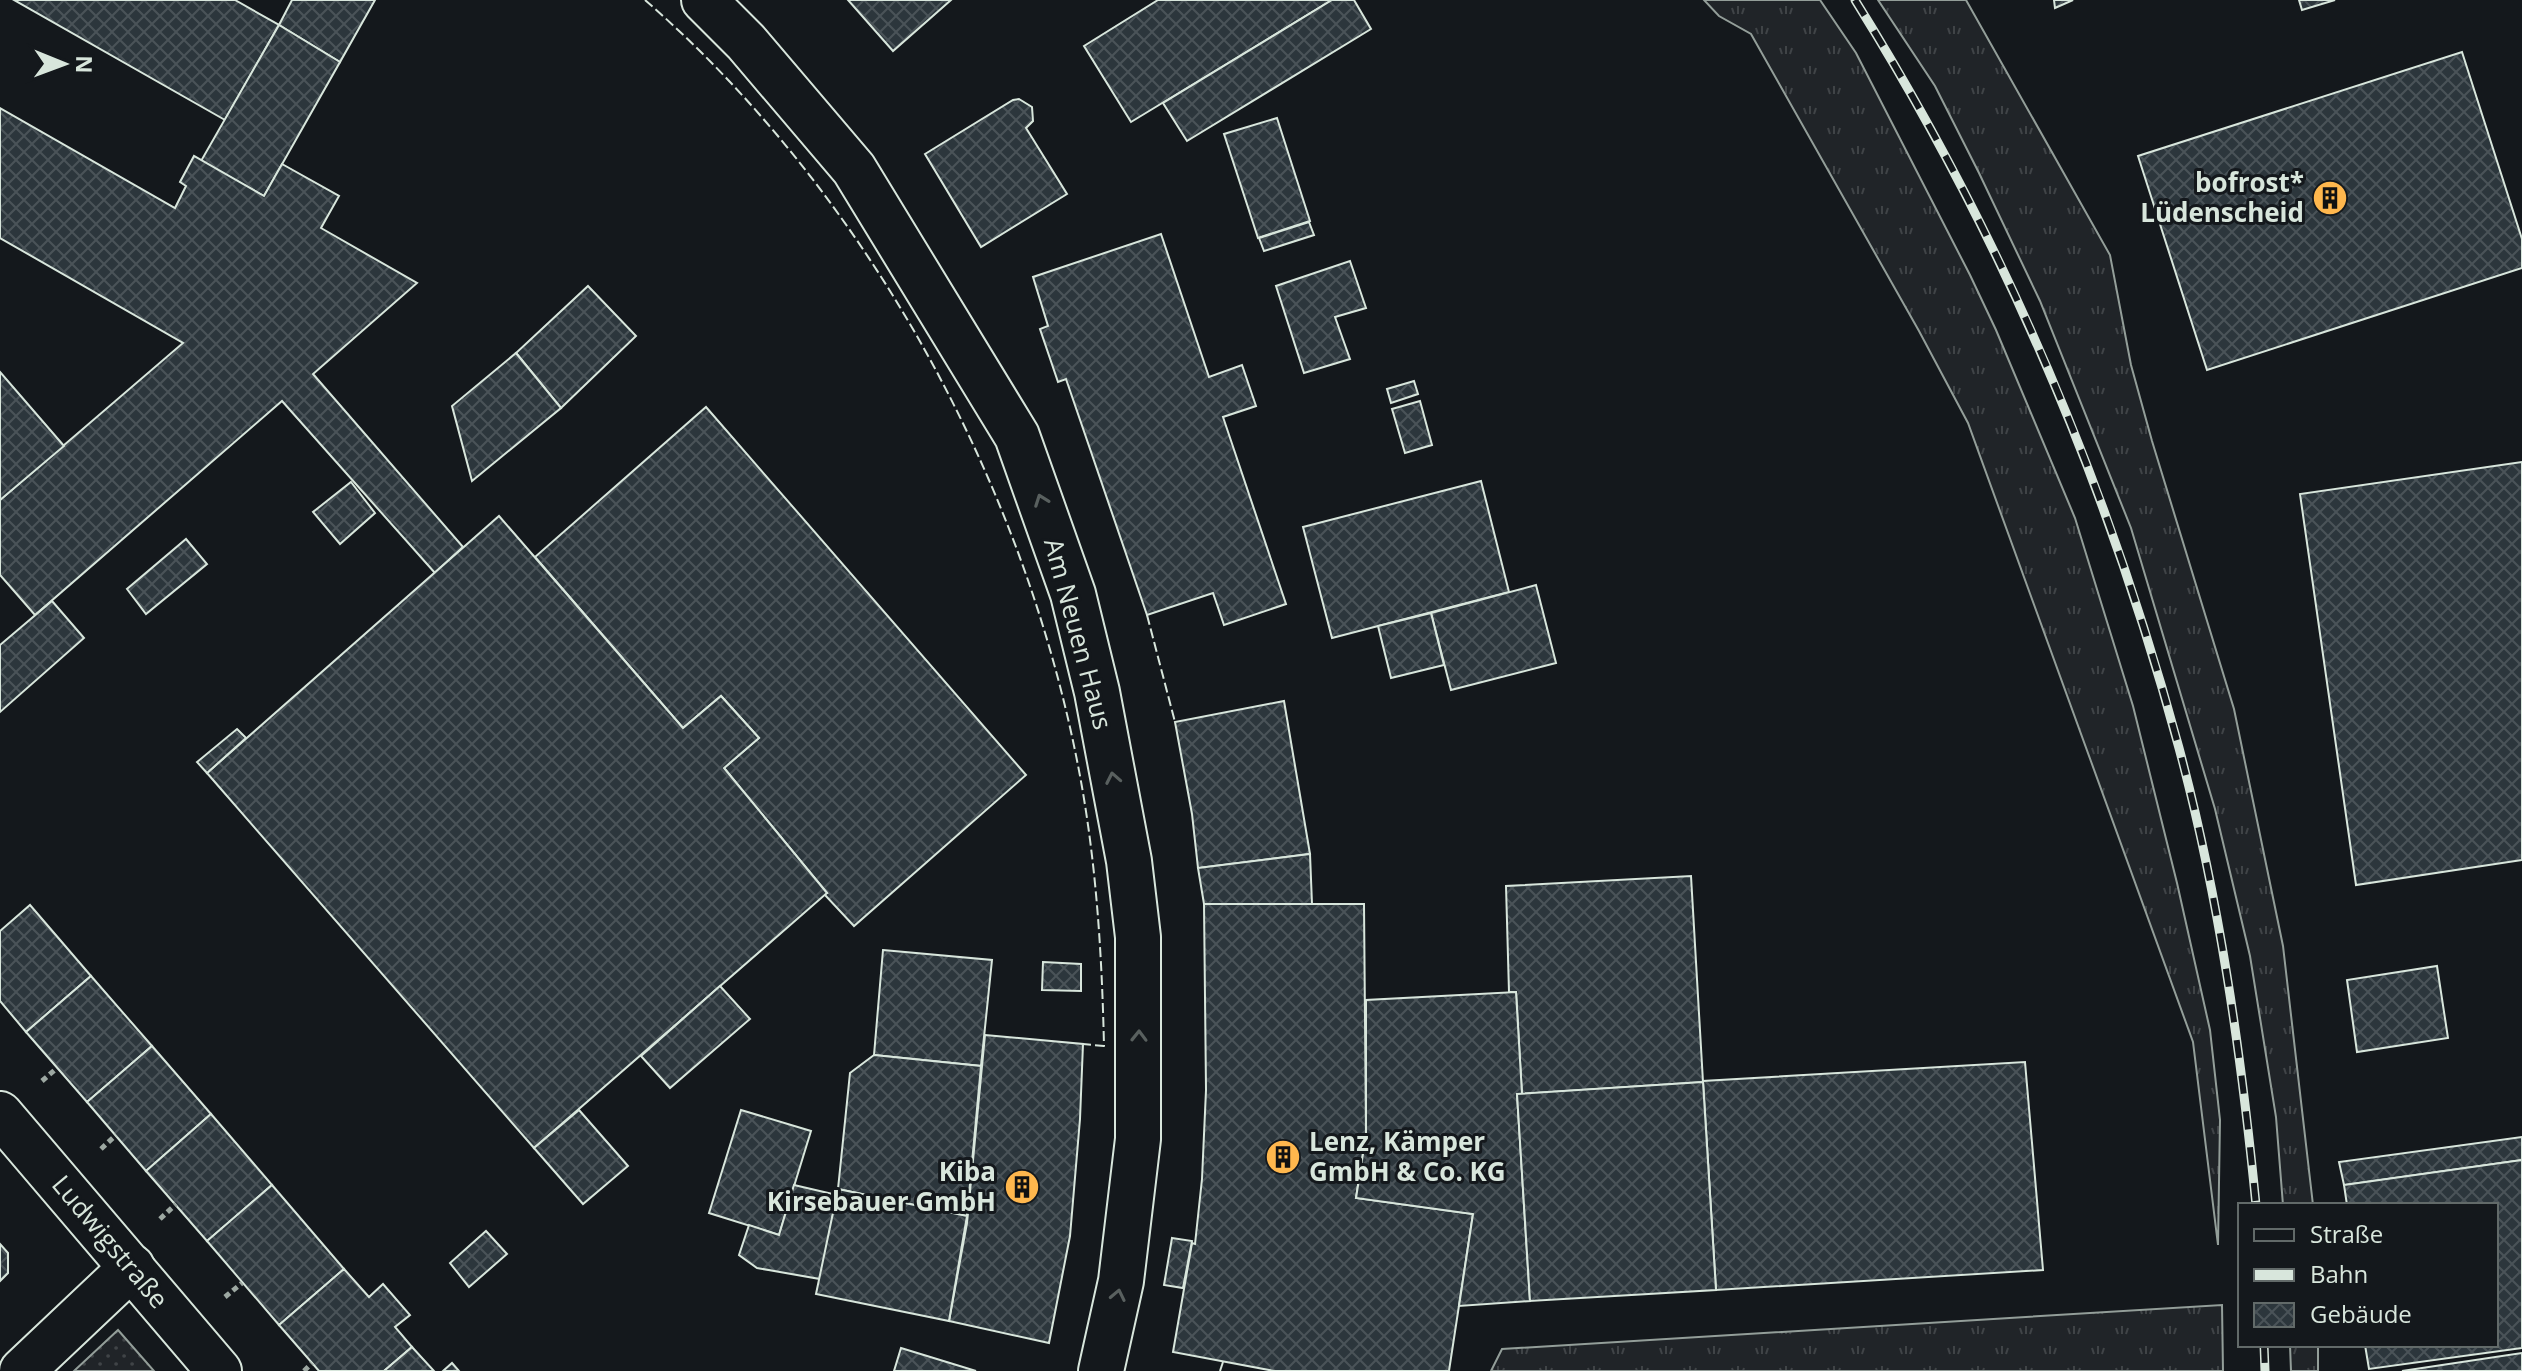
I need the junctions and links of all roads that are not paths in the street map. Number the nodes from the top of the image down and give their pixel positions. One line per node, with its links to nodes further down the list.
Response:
1 (704, 0): 6 (street, Am Neuen Haus, one-way to 1)
2 (0, 1114): 3 (street, Ludwigstraße)
3 (132, 1267): 4 (street); 5 (street, Ludwigstraße)
4 (22, 1371)
5 (219, 1371)
6 (1101, 1371)

